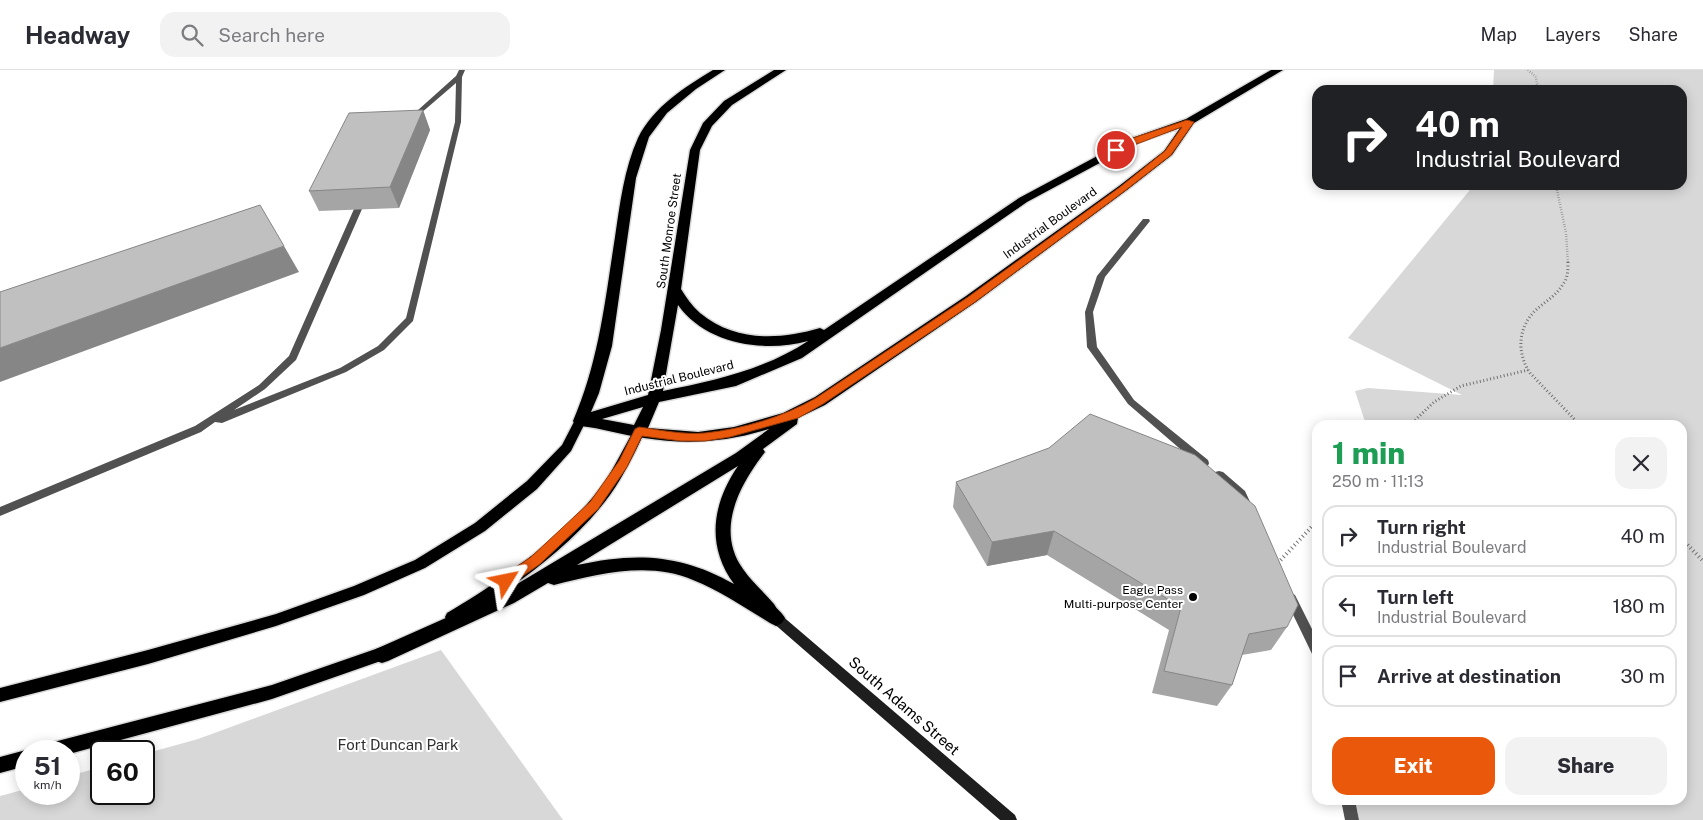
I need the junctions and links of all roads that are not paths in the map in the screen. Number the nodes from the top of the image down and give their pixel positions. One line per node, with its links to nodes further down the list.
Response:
1 (720, 70): 13 (highway)
2 (781, 70): 9 (highway, South Monroe Street)
3 (1278, 70): 5 (highway, Industrial Boulevard)
4 (460, 74): 6 (lane); 14 (lane)
5 (1190, 122): 10 (highway, Industrial Boulevard); 12 (highway, Industrial Boulevard)
6 (403, 126)
7 (358, 209): 14 (lane)
8 (1146, 221): 18 (lane)
9 (674, 289): 10 (highway); 11 (highway, South Monroe Street)
10 (840, 327): 11 (highway, Industrial Boulevard)
11 (654, 398): 13 (highway, Industrial Boulevard); 15 (highway, South Monroe Street)
12 (820, 401): 15 (highway, Industrial Boulevard); 16 (highway)
13 (580, 421): 15 (highway, Industrial Boulevard); 24 (main road)
14 (198, 429): 17 (lane)
15 (639, 432): 23 (main road)
16 (771, 435): 20 (highway); 21 (highway)
17 (0, 512)
18 (1250, 512)
19 (1276, 566): 22 (lane)
20 (534, 583): 21 (highway); 23 (highway)
21 (776, 618): 29 (street, South Adams Street)
22 (1312, 641)
23 (382, 655): 25 (main road)
24 (0, 695)
25 (80, 743)
26 (15, 761): 27 (main road)
27 (0, 765)
28 (1349, 805): 30 (lane)
29 (1010, 820)
30 (1352, 820)

